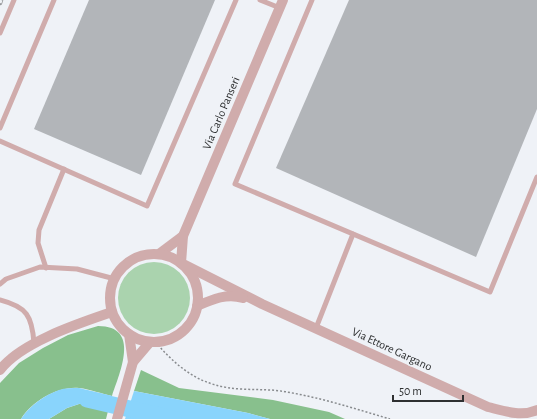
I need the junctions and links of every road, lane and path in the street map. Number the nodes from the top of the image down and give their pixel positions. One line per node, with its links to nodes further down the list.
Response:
1 (14, 0): 7 (lane)
2 (54, 0): 8 (lane)
3 (236, 0): 10 (lane)
4 (260, 0): 6 (lane)
5 (312, 0): 12 (lane)
6 (282, 4): 13 (street, Via Carlo Panseri)
7 (0, 33)
8 (0, 128)
9 (0, 141): 10 (lane)
10 (64, 169): 16 (lane)
11 (537, 177): 12 (lane)
12 (353, 234): 23 (lane)
13 (183, 236): 14 (street); 15 (street, Via Carlo Panseri)
14 (159, 254): 15 (street); 17 (street)
15 (181, 263): 20 (street, Via Ettore Gargano); 21 (street)
16 (46, 268): 17 (lane); 18 (lane)
17 (115, 279): 22 (street)
18 (0, 284)
19 (0, 300): 26 (lane)
20 (262, 304): 21 (street, Via Ettore Gargano); 23 (street, Via Ettore Gargano)
21 (198, 306): 25 (street)
22 (112, 312): 24 (street); 26 (street)
23 (316, 328): 29 (street, Via Ettore Gargano)
24 (129, 334): 25 (street); 27 (street)
25 (152, 342): 27 (street); 31 (path)
26 (34, 343): 28 (street)
27 (133, 362): 30 (street)
28 (0, 370)
29 (537, 410)
30 (117, 419)
31 (390, 419)

